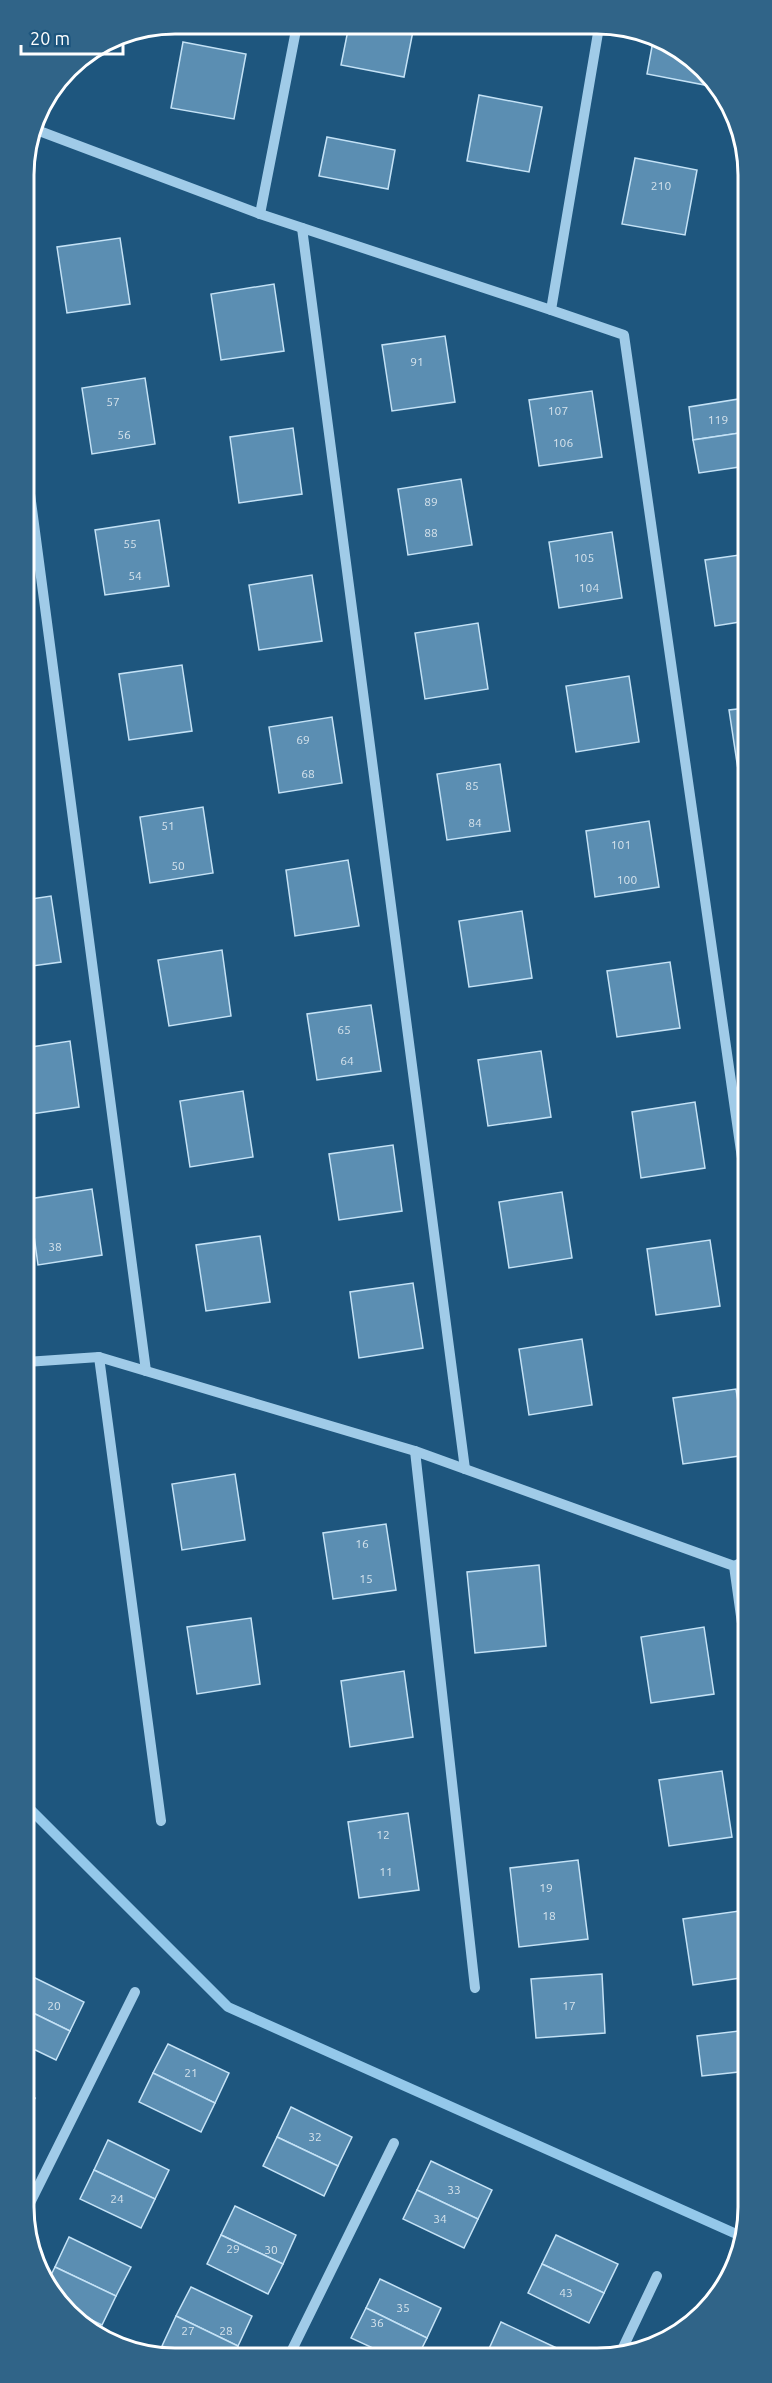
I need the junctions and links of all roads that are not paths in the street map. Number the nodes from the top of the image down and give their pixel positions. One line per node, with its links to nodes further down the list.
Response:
1 (598, 34): 6 (lane)
2 (295, 35): 4 (lane)
3 (41, 132): 4 (lane)
4 (260, 214): 5 (lane)
5 (302, 228): 6 (lane); 13 (lane)
6 (551, 310): 8 (lane)
7 (35, 530): 11 (lane)
8 (738, 1127)
9 (99, 1356): 10 (lane); 11 (lane); 17 (lane)
10 (34, 1361)
11 (146, 1371): 12 (lane)
12 (415, 1451): 13 (lane); 18 (lane)
13 (465, 1469): 15 (lane)
14 (737, 1564): 15 (lane)
15 (734, 1566): 16 (lane)
16 (737, 1590)
17 (161, 1821)
18 (475, 1988)
19 (135, 1992): 21 (lane)
20 (394, 2144): 24 (lane)
21 (34, 2196)
22 (657, 2276): 23 (lane)
23 (624, 2346)
24 (293, 2348)

